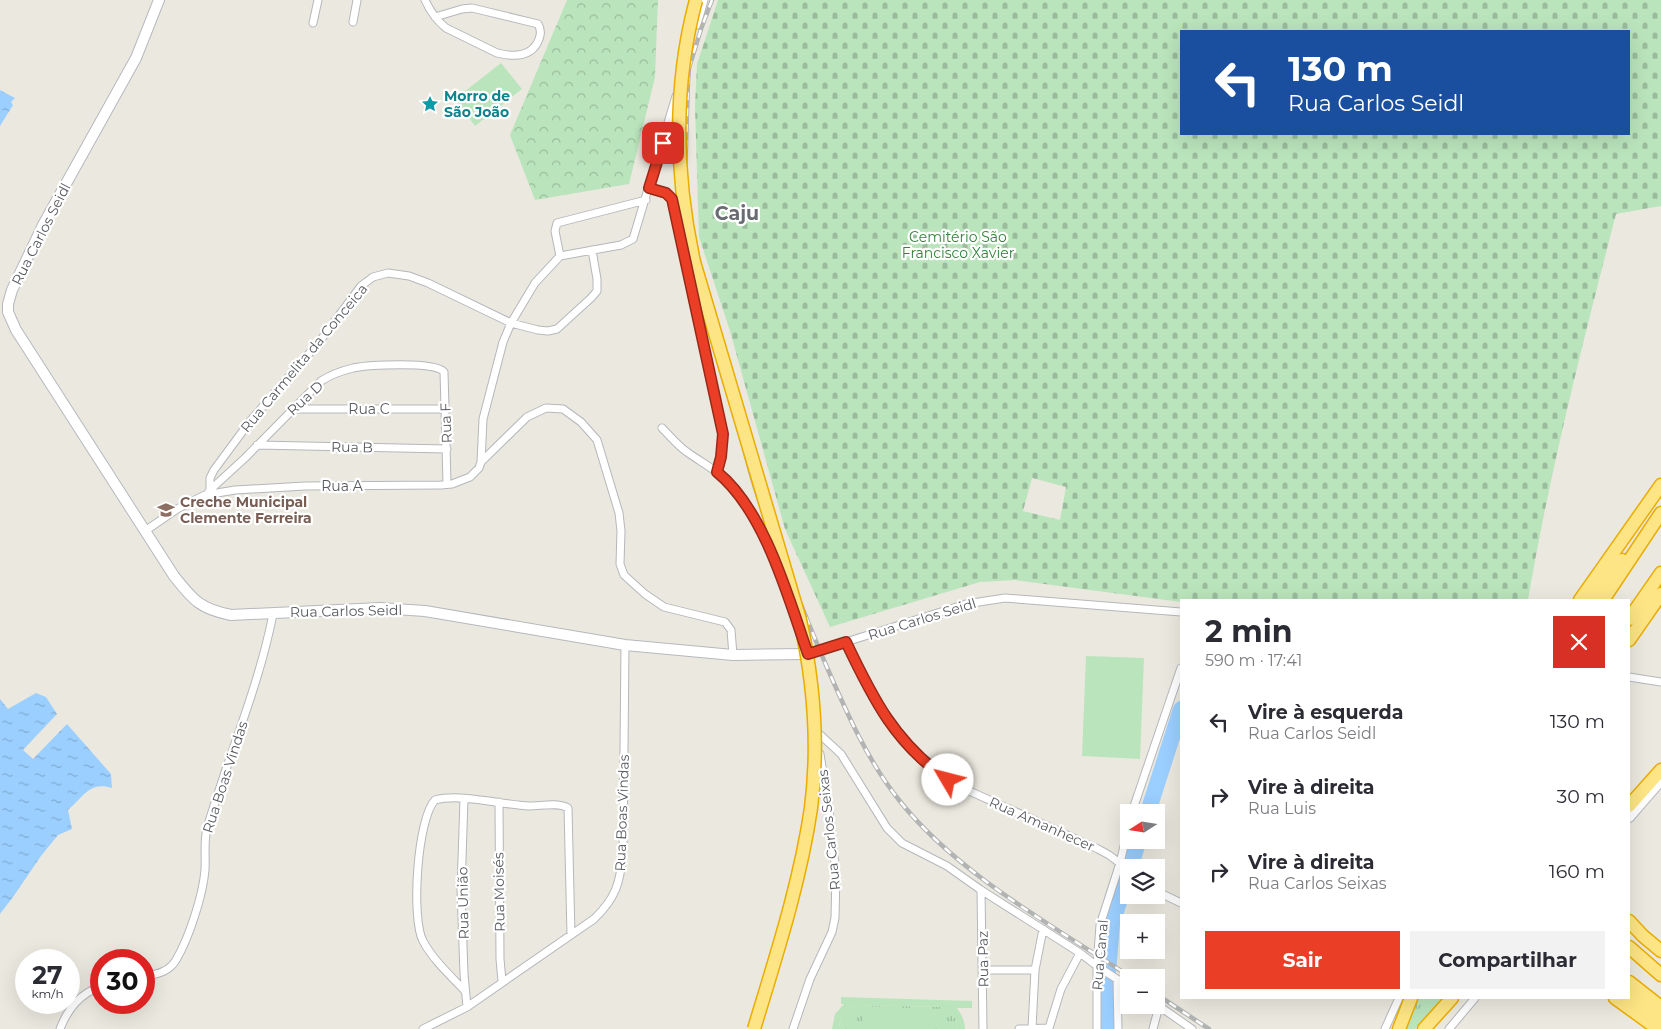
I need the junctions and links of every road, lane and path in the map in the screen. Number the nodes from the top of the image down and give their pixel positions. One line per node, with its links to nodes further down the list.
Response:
1 (159, 0): 30 (street, Rua Carlos Seidl)
2 (318, 0): 9 (street)
3 (357, 0): 8 (street)
4 (425, 0): 7 (street)
5 (696, 0): 96 (highway, bridge)
6 (704, 0): 10 (street)
7 (435, 17): 7 (street)
8 (353, 22)
9 (313, 23)
10 (697, 25)
11 (679, 87): 12 (street)
12 (649, 188): 13 (street); 24 (street)
13 (646, 200): 14 (street); 15 (street)
14 (592, 250): 15 (street); 16 (street, Rua Carmelita da Conceica)
15 (560, 256): 16 (street)
16 (511, 323): 23 (street); 27 (street, Rua Carmelita da Conceica)
17 (434, 367): 18 (street, Rua D); 19 (street, Rua F)
18 (292, 409): 19 (street, Rua C); 21 (street, Rua D)
19 (446, 409): 22 (street, Rua F)
20 (662, 428): 24 (street, Rua Carlos Seixas)
21 (257, 445): 22 (street, Rua B); 27 (street, Rua D)
22 (447, 450): 25 (street, Rua F)
23 (481, 462): 25 (street, Rua A); 43 (street, Rua A)
24 (717, 472): 42 (street, Rua Carlos Seixas)
25 (448, 484): 27 (street, Rua A)
26 (1661, 486): 33 (highway)
27 (207, 492): 30 (street, Rua A)
28 (1661, 513): 29 (highway)
29 (1648, 530): 34 (highway); 35 (highway)
30 (146, 531): 37 (street, Rua Carlos Seidl)
31 (1661, 573): 38 (highway)
32 (1661, 594): 39 (highway)
33 (1581, 599)
34 (1592, 599)
35 (1604, 599)
36 (1180, 612): 40 (street, Rua Carlos Seidl)
37 (273, 614): 41 (street, Rua Carlos Seidl); 71 (street, Rua Boas Vindas)
38 (1630, 618)
39 (1630, 639)
40 (846, 642): 42 (street, Rua Carlos Seidl); 57 (street, Rua Amanhecer)
41 (626, 645): 43 (street, Rua Carlos Seidl); 64 (street, Rua Boas Vindas)
42 (808, 654): 43 (street, Rua Carlos Seidl); 47 (street, Rua Carlos Seixas)
43 (733, 655)
44 (1180, 671): 54 (street)
45 (1630, 677): 46 (street)
46 (1661, 682)
47 (815, 730): 59 (street); 97 (street, Rua Carlos Seixas)
48 (1661, 760): 51 (highway)
49 (1661, 770): 55 (highway)
50 (1661, 780): 56 (street)
51 (1630, 795)
52 (464, 799): 53 (street); 78 (street, Rua União); 78 (street)
53 (499, 802): 64 (street); 74 (street, Rua Moisés)
54 (1135, 804)
55 (1630, 805)
56 (1630, 816)
57 (1120, 863)
58 (1120, 879): 68 (street, Rua Canal)
59 (981, 890): 63 (street); 69 (street, Rua Paz)
60 (1165, 895): 61 (street)
61 (1180, 903)
62 (1630, 922): 66 (highway)
63 (1043, 929): 67 (street); 70 (street)
64 (571, 935): 74 (street, Rua Boas Vindas)
65 (1630, 948): 72 (highway)
66 (1661, 951)
67 (1080, 953): 68 (street); 93 (street)
68 (1099, 968): 73 (street); 100 (street, Rua Canal)
69 (983, 970): 70 (street); 98 (street, Rua Paz)
70 (1035, 970): 92 (street)
71 (155, 975)
72 (1661, 975)
73 (1114, 977): 75 (street); 101 (street)
74 (502, 981): 87 (street, Rua Boas Vindas)
75 (1120, 981)
76 (1630, 983): 88 (highway)
77 (90, 990): 94 (street)
78 (465, 991): 87 (street, Rua União)
79 (1630, 995): 91 (highway)
80 (1400, 999): 104 (street)
81 (1401, 999): 105 (street)
82 (1401, 999): 106 (highway)
83 (1451, 999): 107 (highway)
84 (1461, 999): 108 (highway)
85 (1474, 999): 109 (street)
86 (1616, 999): 110 (highway)
87 (467, 1006): 95 (street, Rua Boas Vindas)
88 (1661, 1007)
89 (1165, 1010): 103 (street)
90 (1156, 1014): 102 (street)
91 (1661, 1019)
92 (1032, 1028): 93 (street); 99 (street)
93 (1049, 1028)
94 (60, 1029)
95 (423, 1029)
96 (754, 1029)
97 (793, 1029)
98 (983, 1029)
99 (1020, 1029)
100 (1097, 1029)
101 (1118, 1029)
102 (1153, 1029)
103 (1192, 1029)
104 (1385, 1029)
105 (1393, 1029)
106 (1399, 1029)
107 (1424, 1029)
108 (1434, 1029)
109 (1449, 1029)
110 (1658, 1029)

